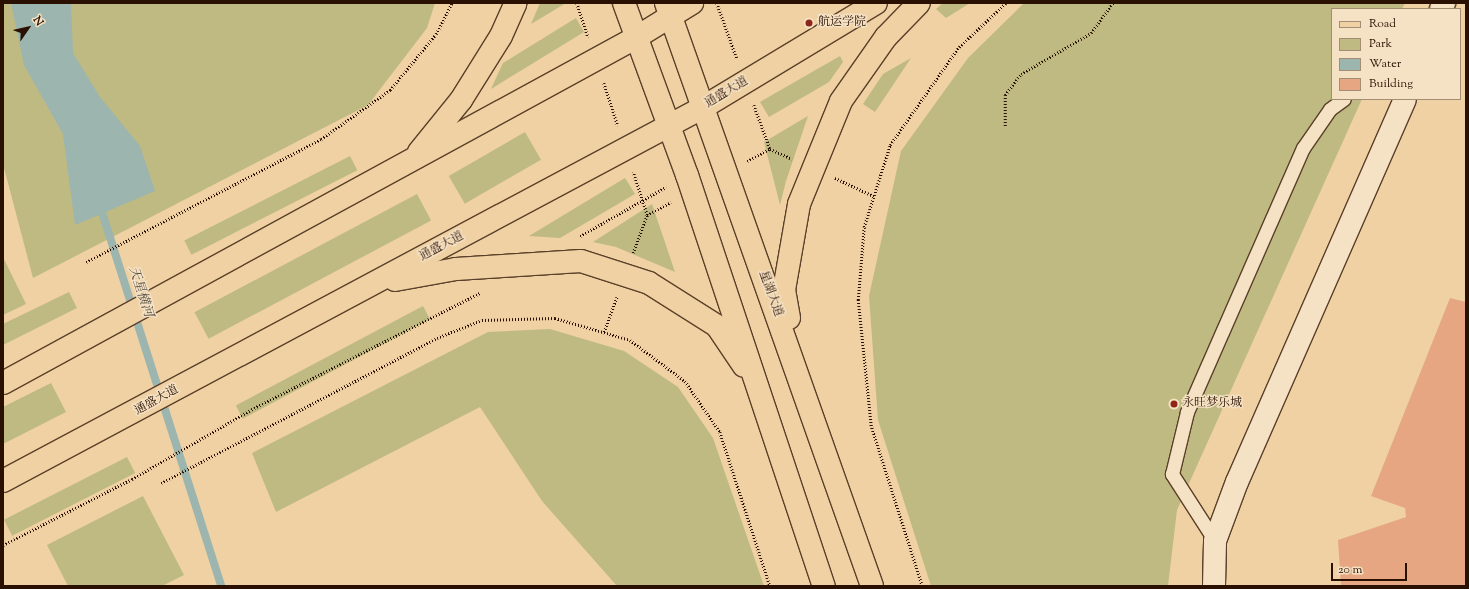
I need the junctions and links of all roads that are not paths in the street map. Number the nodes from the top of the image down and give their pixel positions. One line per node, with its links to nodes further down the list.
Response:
1 (516, 3): 12 (main road)
2 (624, 3): 7 (main road)
3 (692, 3): 6 (main road)
4 (876, 3): 10 (main road, 通盛大道)
5 (919, 3): 14 (main road)
6 (669, 9): 7 (main road); 10 (main road, 星湖大道)
7 (637, 37): 11 (main road); 12 (main road)
8 (1343, 100): 18 (lane)
9 (1405, 100): 18 (street)
10 (702, 108): 11 (main road, 通盛大道); 14 (main road, 星湖大道)
11 (670, 125): 13 (main road, 通盛大道); 16 (main road)
12 (412, 161): 15 (main road)
13 (376, 283): 16 (main road); 17 (main road, 通盛大道)
14 (797, 369): 20 (main road, 星湖大道)
15 (3, 383)
16 (759, 387): 19 (main road)
17 (3, 481)
18 (1215, 542): 21 (street)
19 (824, 586)
20 (872, 586)
21 (1214, 586)

